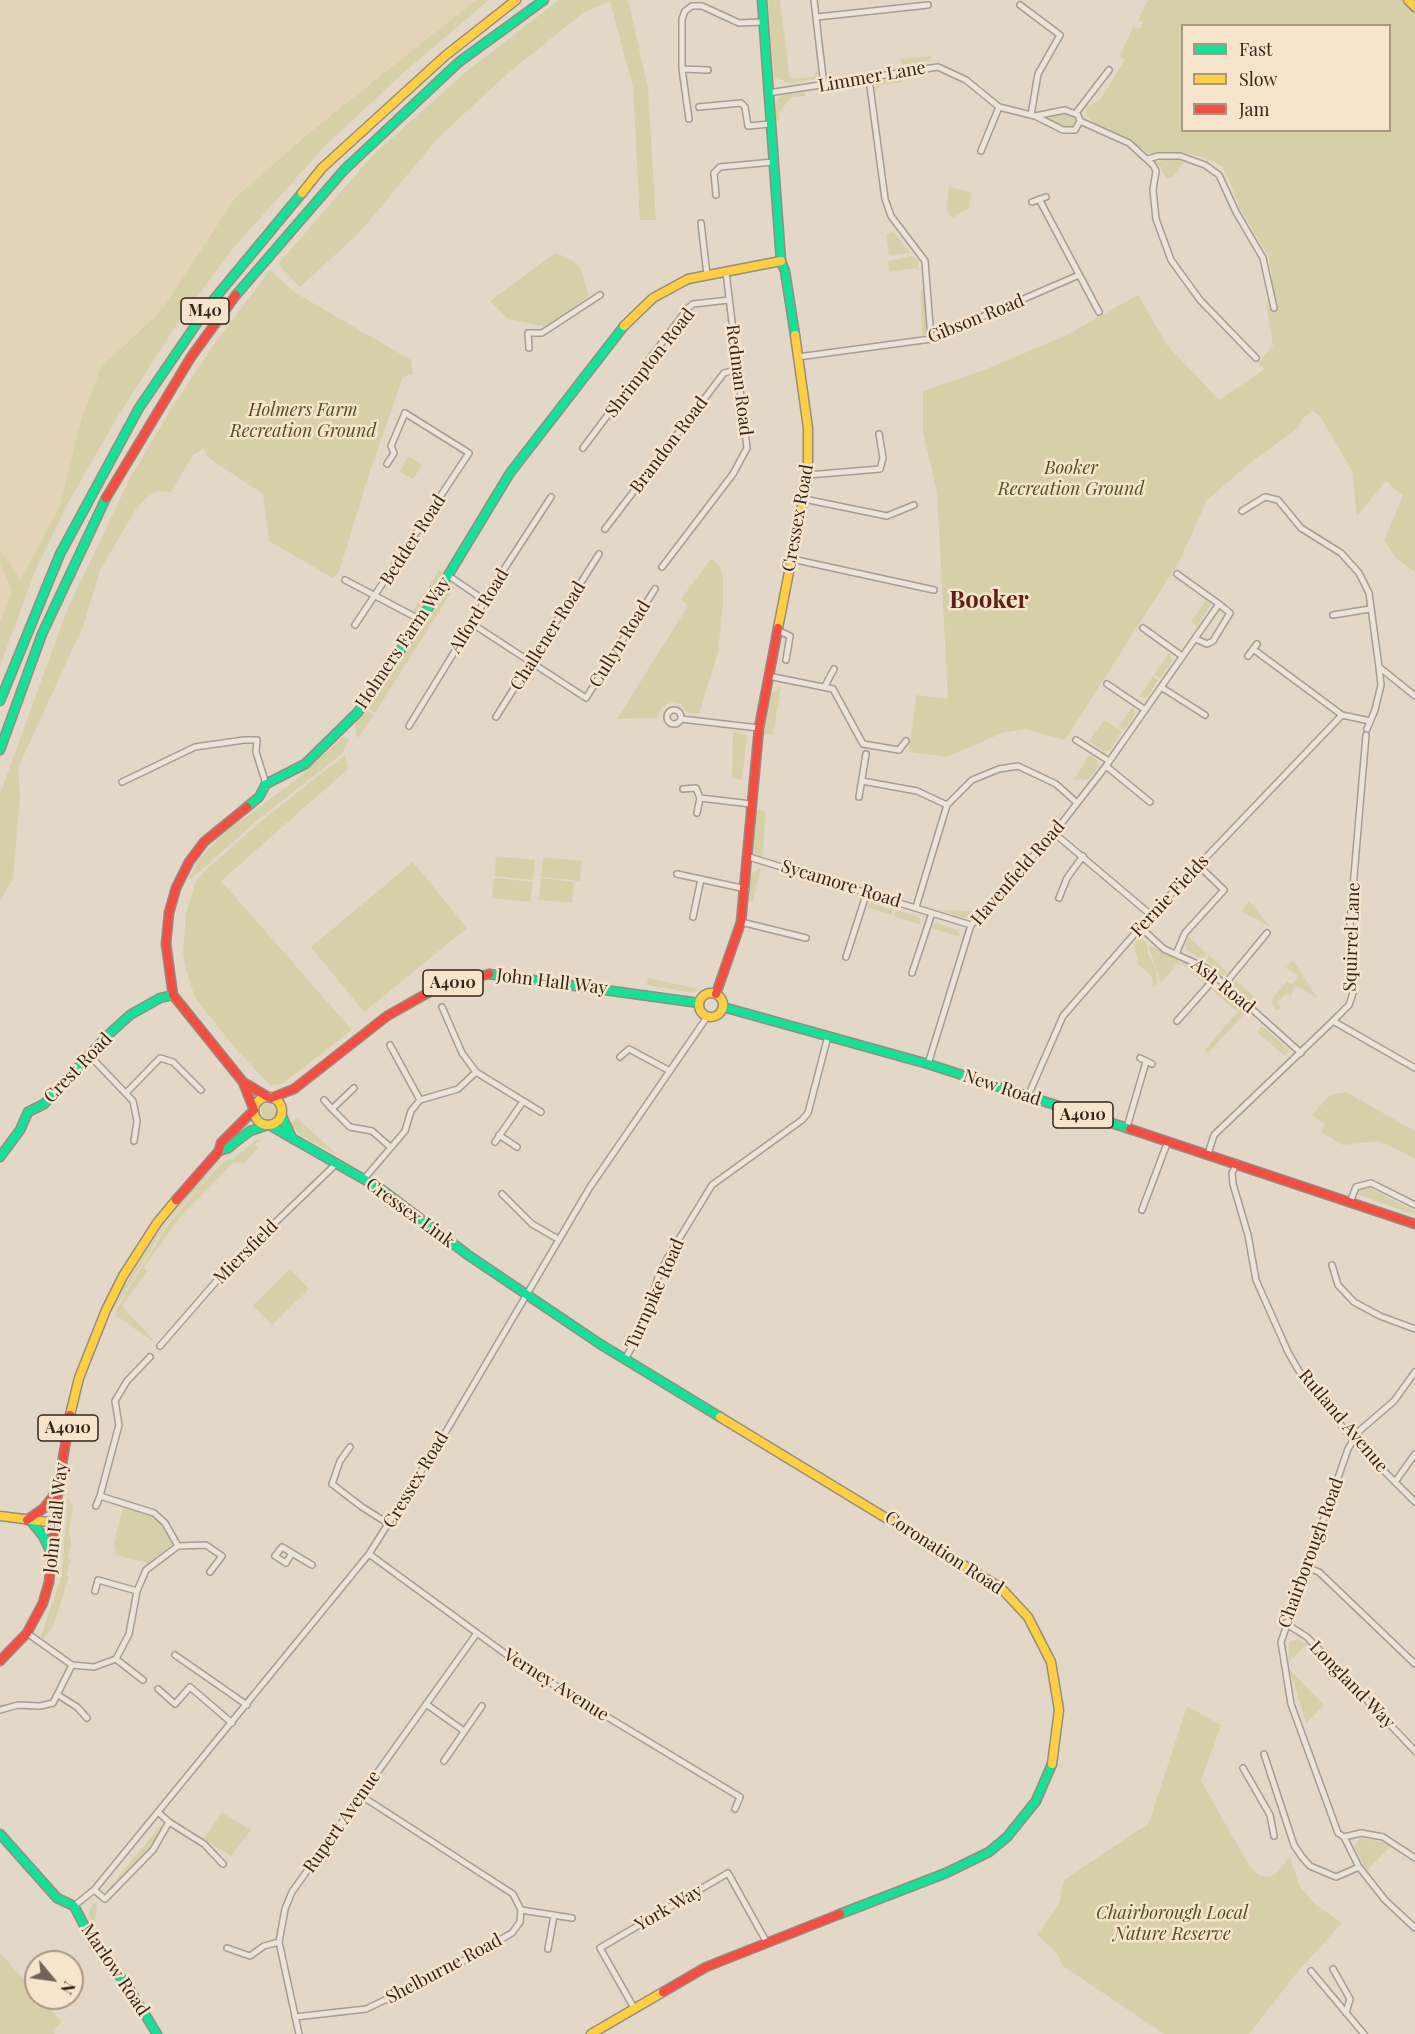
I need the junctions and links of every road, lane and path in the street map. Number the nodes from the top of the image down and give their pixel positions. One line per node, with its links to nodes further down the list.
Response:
1 (516, 0): 85 (main road, M40)
2 (544, 0): 96 (main road, M40)
3 (762, 0): 11 (main road, Cressex Road)
4 (814, 0): 10 (street)
5 (1408, 0): 9 (main road)
6 (701, 3): 11 (street); 12 (street)
7 (928, 5): 10 (street)
8 (1020, 5): 21 (street)
9 (1415, 7)
10 (817, 18): 16 (street)
11 (763, 22): 17 (main road, Cressex Road)
12 (682, 69): 13 (street); 22 (street)
13 (708, 70)
14 (1109, 70): 20 (street)
15 (869, 79): 16 (street, Limmer Lane); 19 (street, Limmer Lane); 39 (street)
16 (824, 86): 17 (street, Limmer Lane)
17 (768, 93): 24 (main road, Cressex Road)
18 (699, 107): 24 (street)
19 (999, 107): 21 (street, Limmer Lane); 25 (street)
20 (1076, 112): 21 (street); 23 (street)
21 (1033, 115): 23 (street)
22 (689, 119)
23 (1080, 121): 26 (street)
24 (770, 124): 27 (main road, Cressex Road)
25 (981, 151)
26 (1148, 159): 37 (street); 42 (street)
27 (773, 162): 28 (street); 31 (main road, Cressex Road)
28 (716, 195)
29 (1046, 197): 34 (street)
30 (701, 223): 33 (street)
31 (781, 261): 32 (main road, Holmers Farm Way); 41 (main road, Cressex Road)
32 (726, 272): 33 (main road, Holmers Farm Way); 36 (street, Redman Road)
33 (707, 275): 57 (main road, Holmers Farm Way)
34 (1078, 275): 38 (street); 39 (street, Gibson Road)
35 (600, 295): 40 (street)
36 (729, 300): 43 (street, Redman Road); 45 (street, Shrimpton Road)
37 (1274, 308)
38 (1099, 312)
39 (931, 339): 41 (street, Gibson Road)
40 (529, 348)
41 (798, 357): 47 (main road, Cressex Road)
42 (1256, 358)
43 (739, 369): 52 (street, Brandon Road); 55 (street, Redman Road)
44 (879, 434): 47 (street)
45 (583, 448)
46 (387, 464): 61 (street, Bedder Road)
47 (808, 475): 49 (main road, Cressex Road)
48 (551, 497): 62 (street, Alford Road)
49 (804, 500): 50 (street); 54 (main road, Cressex Road)
50 (914, 505)
51 (1242, 511): 64 (street, Squirrel Lane)
52 (604, 529)
53 (599, 554): 77 (street, Challener Road)
54 (792, 559): 60 (street); 70 (main road, Cressex Road)
55 (662, 567)
56 (1177, 574): 63 (street)
57 (448, 576): 62 (street); 66 (main road, Holmers Farm Way)
58 (345, 580): 61 (street)
59 (655, 590): 77 (street, Cullyn Road)
60 (934, 590)
61 (376, 596): 66 (street); 67 (street, Bedder Road)
62 (484, 600): 68 (street, Alford Road)
63 (1219, 604): 71 (street, Havenfield Road); 71 (street)
64 (1370, 609): 65 (street); 78 (street, Squirrel Lane)
65 (1333, 615)
66 (421, 620): 101 (main road, Holmers Farm Way)
67 (355, 625)
68 (474, 625): 77 (street); 92 (street, Alford Road)
69 (1143, 628): 74 (street)
70 (777, 630): 76 (street); 80 (main road, Cressex Road)
71 (1196, 639): 74 (street, Havenfield Road)
72 (1257, 644): 73 (street)
73 (1253, 650): 75 (street); 88 (street)
74 (1182, 656): 83 (street, Havenfield Road)
75 (1248, 656)
76 (786, 660)
77 (530, 664): 89 (street, Challener Road)
78 (1379, 667): 84 (street); 91 (street, Squirrel Lane)
79 (834, 669): 82 (street)
80 (768, 676): 82 (street); 93 (main road, Cressex Road)
81 (1107, 684): 86 (street)
82 (825, 686): 95 (street)
83 (1161, 687): 86 (street, Havenfield Road); 87 (street)
84 (1415, 696)
85 (0, 701)
86 (1144, 709): 98 (street, Havenfield Road)
87 (1205, 715)
88 (1342, 715): 91 (street); 113 (street, Fernie Fields)
89 (496, 717)
90 (681, 719): 93 (street)
91 (1370, 721): 140 (street, Squirrel Lane)
92 (409, 726)
93 (759, 728): 107 (main road, Cressex Road)
94 (1076, 740): 98 (street)
95 (906, 741)
96 (0, 750)
97 (866, 754): 99 (street)
98 (1107, 764): 105 (street, Havenfield Road); 106 (street)
99 (862, 781): 103 (street); 108 (street)
100 (122, 782): 101 (street)
101 (266, 784): 134 (main road, Holmers Farm Way)
102 (683, 789): 104 (street)
103 (859, 797)
104 (700, 798): 107 (street); 109 (street)
105 (1076, 802): 108 (street); 110 (street, Havenfield Road)
106 (1150, 802)
107 (751, 804): 112 (main road, Cressex Road)
108 (947, 805): 119 (street)
109 (697, 813)
110 (1054, 833): 111 (street); 124 (street, Havenfield Road)
111 (1083, 856): 118 (street); 121 (street)
112 (749, 857): 116 (main road, Cressex Road); 117 (street, Sycamore Road)
113 (1198, 865): 121 (street, Fernie Fields); 128 (street)
114 (677, 874): 115 (street)
115 (701, 879): 116 (street); 122 (street)
116 (746, 889): 123 (main road, Cressex Road)
117 (867, 892): 119 (street, Sycamore Road); 129 (street)
118 (1059, 898)
119 (916, 907): 120 (street, Sycamore Road)
120 (932, 913): 124 (street, Sycamore Road); 130 (street)
121 (1151, 915): 125 (street, Fernie Fields)
122 (693, 917)
123 (741, 922): 127 (street); 133 (main road, Cressex Road)
124 (970, 925): 147 (street, Havenfield Road)
125 (1140, 927): 128 (street, Ash Road); 156 (street, Fernie Fields)
126 (1267, 933): 132 (street)
127 (806, 938)
128 (1176, 954): 131 (street, Ash Road)
129 (846, 957)
130 (912, 973)
131 (1216, 977): 132 (street, Ash Road); 139 (street)
132 (1224, 985): 143 (street, Ash Road)
133 (716, 994): 135 (main road); 137 (main road)
134 (172, 995): 144 (main road, Crest Road); 151 (main road)
135 (699, 1003): 138 (main road); 153 (main road, John Hall Way / A4010)
136 (442, 1007): 150 (street)
137 (723, 1007): 138 (main road); 141 (main road, New Road / A4010)
138 (707, 1017): 149 (street, Cressex Road)
139 (1177, 1021)
140 (1333, 1021): 143 (street, Squirrel Lane); 148 (street)
141 (828, 1036): 147 (main road, New Road / A4010); 191 (street, Turnpike Road)
142 (390, 1045): 159 (street)
143 (1301, 1053): 175 (street, Squirrel Lane)
144 (90, 1056): 155 (street); 176 (main road, Crest Road)
145 (620, 1057): 149 (street)
146 (1146, 1061): 166 (street)
147 (928, 1064): 156 (main road, New Road / A4010)
148 (1415, 1068)
149 (670, 1071): 185 (street, Cressex Road)
150 (476, 1072): 159 (street); 160 (street)
151 (243, 1082): 157 (main road); 162 (main road)
152 (354, 1088): 161 (street)
153 (294, 1089): 157 (main road, John Hall Way / A4010); 164 (main road, John Hall Way / A4010)
154 (201, 1090): 155 (street)
155 (127, 1092): 169 (street)
156 (1028, 1096): 166 (main road, New Road / A4010)
157 (270, 1097): 162 (main road, A4010); 164 (main road)
158 (324, 1100): 161 (street)
159 (420, 1100): 172 (street)
160 (522, 1103): 163 (street); 167 (street)
161 (332, 1109): 172 (street)
162 (254, 1110): 165 (main road); 174 (main road, John Hall Way / A4010)
163 (541, 1112)
164 (281, 1114): 165 (main road, A4010); 168 (main road)
165 (269, 1125): 168 (main road, Cressex Link); 174 (main road, John Hall Way / A4010)
166 (1126, 1129): 170 (main road, New Road / A4010)
167 (499, 1135): 171 (street); 173 (street)
168 (291, 1136): 177 (main road, Cressex Link)
169 (134, 1141)
170 (1168, 1141): 175 (main road, New Road / A4010); 183 (street)
171 (495, 1142)
172 (389, 1146): 179 (street)
173 (517, 1147)
174 (219, 1151): 199 (main road, John Hall Way / A4010)
175 (1208, 1154): 178 (main road, New Road / A4010)
176 (0, 1157)
177 (338, 1163): 179 (main road, Cressex Link); 189 (street, Miersfield)
178 (1237, 1163): 181 (main road, New Road / A4010); 193 (street, Rutland Avenue)
179 (364, 1179): 187 (main road, Cressex Link)
180 (502, 1194): 185 (street)
181 (1351, 1200): 182 (street); 184 (main road, New Road / A4010)
182 (1415, 1205)
183 (1142, 1210)
184 (1415, 1224)
185 (558, 1239): 187 (street, Cressex Road)
186 (1332, 1265): 188 (street)
187 (527, 1294): 191 (main road, Coronation Road); 206 (street, Cressex Road)
188 (1415, 1329)
189 (160, 1346)
190 (150, 1357): 200 (street)
191 (625, 1359): 257 (main road, Coronation Road)
192 (1415, 1372): 193 (street, Chairborough Road)
193 (1354, 1441): 197 (street, Rutland Avenue); 212 (street, Chairborough Road)
194 (350, 1447): 198 (street)
195 (1415, 1454): 197 (street)
196 (325, 1480): 198 (street)
197 (1395, 1482): 201 (street, Rutland Avenue)
198 (332, 1484): 206 (street)
199 (58, 1489): 204 (main road); 205 (main road, John Hall Way / A4010)
200 (100, 1496): 202 (street); 207 (street)
201 (1415, 1502)
202 (96, 1506)
203 (0, 1516): 204 (main road)
204 (29, 1520): 205 (main road); 210 (main road)
205 (56, 1523): 210 (main road, John Hall Way / A4010)
206 (389, 1524): 209 (street, Cressex Road)
207 (178, 1546): 213 (street); 215 (street)
208 (292, 1553): 211 (street)
209 (369, 1554): 217 (street, Verney Avenue); 228 (street, Cressex Road)
210 (53, 1558): 218 (main road, John Hall Way / A4010)
211 (312, 1565)
212 (1305, 1567): 216 (street, Chairborough Road); 222 (street)
213 (210, 1572)
214 (95, 1591): 215 (street)
215 (137, 1591): 220 (street)
216 (1285, 1623): 234 (street, Longland Way); 246 (street, Chairborough Road)
217 (477, 1633): 227 (street, Rupert Avenue); 239 (street, Verney Avenue)
218 (27, 1634): 221 (main road, John Hall Way / A4010); 223 (street)
219 (175, 1655): 228 (street)
220 (116, 1659): 223 (street); 224 (street)
221 (0, 1661)
222 (1415, 1664)
223 (72, 1665): 226 (street)
224 (143, 1680)
225 (158, 1689): 232 (street)
226 (58, 1695): 230 (street); 231 (street)
227 (426, 1704): 233 (street); 238 (street, Rupert Avenue)
228 (247, 1705): 232 (street, Cressex Road)
229 (482, 1706): 233 (street)
230 (0, 1710)
231 (87, 1718)
232 (232, 1723): 241 (street, Cressex Road)
233 (464, 1731): 236 (street)
234 (1415, 1751)
235 (1264, 1754): 240 (street)
236 (444, 1761)
237 (1243, 1768): 242 (street)
238 (360, 1795): 252 (street); 256 (street, Rupert Avenue)
239 (735, 1809)
240 (1283, 1809): 242 (street); 249 (street)
241 (158, 1812): 243 (street); 250 (street, Cressex Road)
242 (1270, 1815): 245 (street)
243 (169, 1822): 248 (street); 250 (street)
244 (0, 1834): 251 (main road)
245 (1274, 1836)
246 (1344, 1837): 247 (street); 249 (street, Chairborough Road)
247 (1415, 1858)
248 (223, 1864)
249 (1359, 1867): 255 (street, Chairborough Road)
250 (94, 1890): 251 (street, Cressex Road)
251 (74, 1906): 265 (main road, Marlow Road)
252 (522, 1910): 253 (street); 264 (street, Shelburne Road)
253 (554, 1915): 254 (street); 259 (street)
254 (572, 1918)
255 (1415, 1928)
256 (279, 1942): 258 (street); 264 (street, Rupert Avenue)
257 (767, 1943): 262 (main road, Coronation Road); 262 (street, York Way)
258 (227, 1948)
259 (548, 1949)
260 (1333, 1969): 263 (street)
261 (1311, 1971): 263 (street)
262 (634, 2008): 267 (main road, Coronation Road)
263 (1346, 2013): 268 (street)
264 (295, 2017): 266 (street, Rupert Avenue)
265 (157, 2034)
266 (299, 2034)
267 (591, 2034)
268 (1364, 2034)

